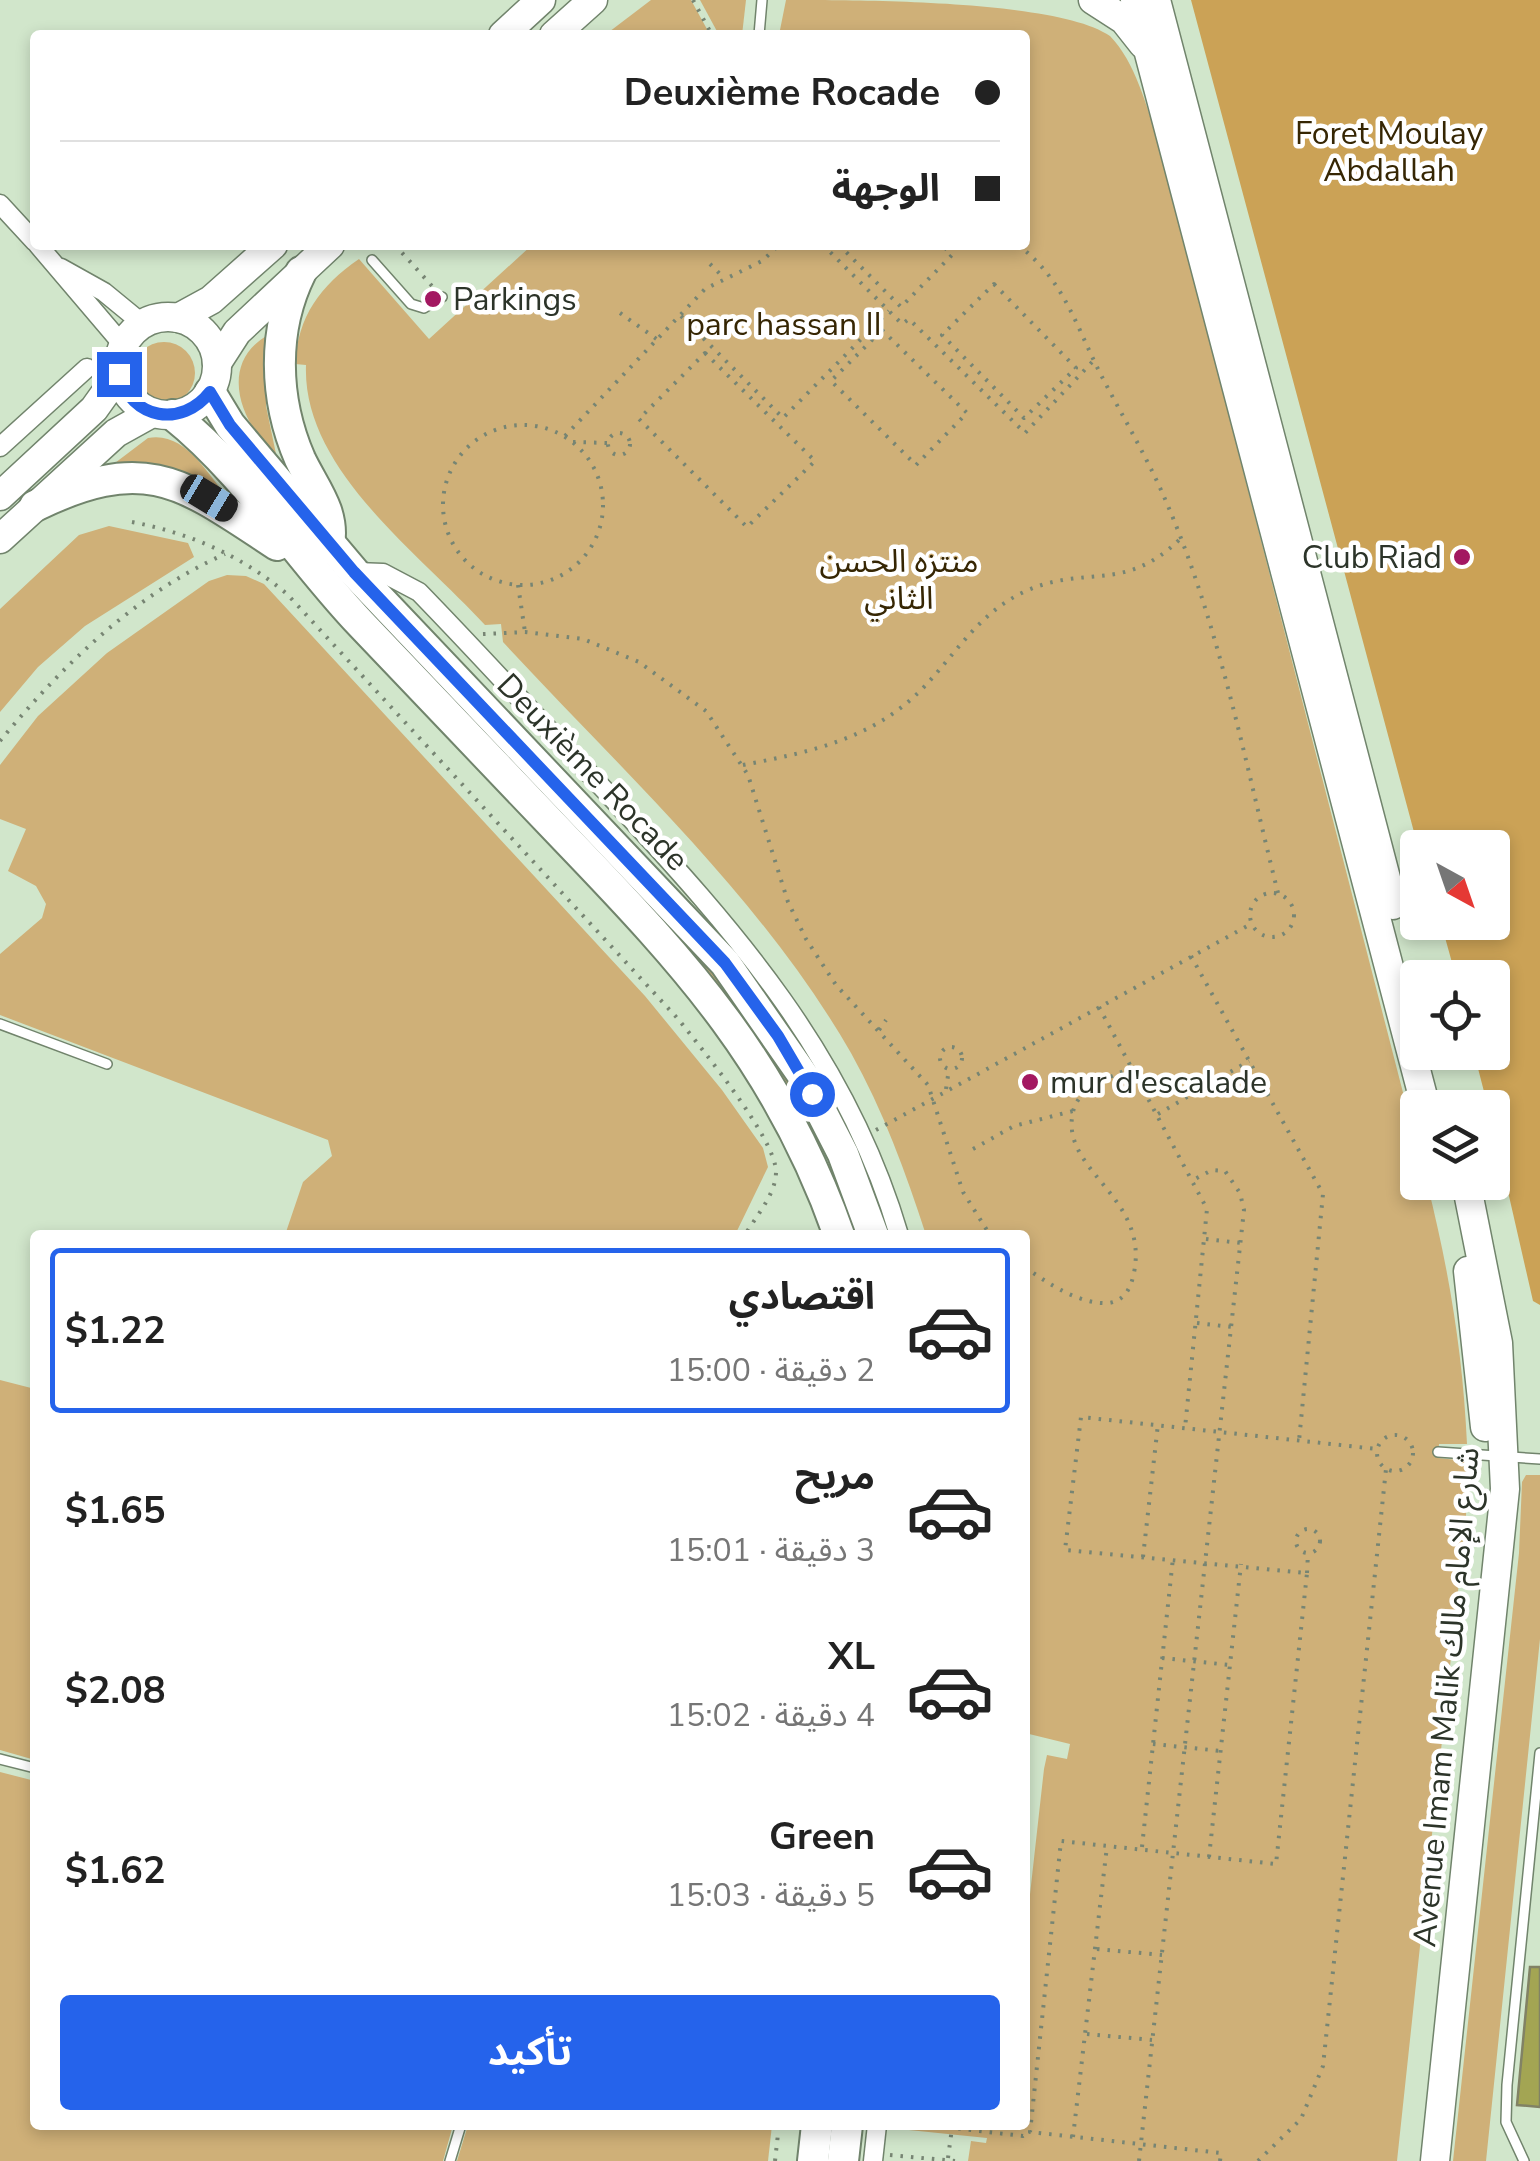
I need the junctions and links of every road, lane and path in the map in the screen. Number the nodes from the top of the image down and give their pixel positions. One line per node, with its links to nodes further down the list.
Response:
1 (541, 0): 8 (main road)
2 (593, 0): 9 (main road)
3 (693, 0): 10 (path)
4 (762, 0): 11 (lane)
5 (1093, 0): 12 (main road)
6 (1135, 0): 12 (main road)
7 (1156, 0): 69 (main road)
8 (508, 30)
9 (560, 30)
10 (709, 30)
11 (759, 30)
12 (1148, 51): 79 (main road)
13 (0, 204): 14 (street)
14 (30, 237)
15 (42, 250): 26 (street)
16 (267, 250): 33 (main road)
17 (325, 250): 27 (main road)
18 (400, 250): 29 (path)
19 (774, 250): 28 (path)
20 (828, 250): 30 (path)
21 (841, 250): 22 (path)
22 (947, 250)
23 (1023, 250): 37 (path)
24 (372, 260): 29 (lane)
25 (710, 264): 28 (path)
26 (58, 267): 34 (street); 36 (street)
27 (301, 272): 41 (main road); 57 (highway)
28 (723, 278): 32 (path)
29 (442, 297)
30 (889, 311): 39 (path); 44 (path)
31 (620, 313): 35 (path)
32 (681, 316): 35 (path); 45 (path)
33 (178, 318): 34 (main road); 41 (main road)
34 (143, 324): 36 (main road)
35 (658, 340): 48 (path)
36 (123, 345): 40 (main road)
37 (1094, 360): 44 (path); 55 (path)
38 (86, 368): 51 (street)
39 (828, 372): 42 (path); 45 (path)
40 (119, 374): 46 (main road); 52 (main road)
41 (214, 377): 46 (main road); 57 (highway, Deuxième Rocade)
42 (834, 379): 42 (path)
43 (991, 384): 43 (path); 44 (path)
44 (983, 392)
45 (777, 412): 47 (path)
46 (163, 414): 53 (main road); 59 (highway, Deuxième Rocade)
47 (772, 418): 47 (path)
48 (565, 436): 49 (path); 61 (path)
49 (573, 442): 50 (path); 61 (path)
50 (608, 443): 50 (path)
51 (0, 447)
52 (0, 496)
53 (35, 506): 56 (main road); 59 (highway)
54 (132, 522): 58 (path)
55 (1180, 538): 65 (path); 66 (path)
56 (0, 539)
57 (329, 544): 60 (highway, Deuxième Rocade)
58 (226, 553): 64 (path); 88 (path)
59 (302, 558): 89 (highway, Deuxième Rocade)
60 (354, 572): 63 (street); 90 (highway, Deuxième Rocade)
61 (518, 585): 62 (path)
62 (525, 632): 63 (path); 65 (path)
63 (463, 636): 83 (street)
64 (0, 741)
65 (744, 765): 73 (path)
66 (1278, 893): 67 (path); 67 (path)
67 (1251, 924): 68 (path)
68 (1191, 956): 70 (path); 74 (path)
69 (1408, 960)
70 (1098, 1006): 76 (path); 78 (path)
71 (886, 1020): 73 (path)
72 (0, 1024): 75 (lane)
73 (879, 1030): 80 (path)
74 (1250, 1060): 82 (path); 101 (path)
75 (107, 1064)
76 (1132, 1067): 81 (path); 82 (path)
77 (949, 1069): 77 (path); 78 (path)
78 (946, 1090): 80 (path)
79 (1421, 1090)
80 (934, 1096): 83 (path); 92 (path)
81 (1073, 1111): 84 (path); 95 (path)
82 (1158, 1114): 85 (path)
83 (863, 1138): 91 (street)
84 (973, 1148)
85 (1195, 1180): 93 (path); 94 (path)
86 (1450, 1200): 104 (main road, Avenue Imam Malik شارع الإمام مالك)
87 (1470, 1200): 104 (main road, Avenue Imam Malik شارع الإمام مالك)
88 (748, 1230)
89 (838, 1230)
90 (871, 1230)
91 (897, 1230)
92 (987, 1230)
93 (1206, 1239): 94 (path); 96 (path)
94 (1240, 1243): 97 (path)
95 (1030, 1270)
96 (1197, 1324): 97 (path); 99 (path)
97 (1232, 1327): 100 (path)
98 (1158, 1424): 99 (path); 108 (path); 108 (path)
99 (1185, 1428): 100 (path)
100 (1222, 1432): 101 (path); 110 (path)
101 (1298, 1441): 102 (path)
102 (1377, 1450): 106 (path); 106 (path)
103 (1438, 1452): 104 (lane)
104 (1496, 1457): 105 (lane); 150 (main road, Avenue Imam Malik شارع الإمام مالك); 151 (main road, Avenue Imam Malik شارع الإمام مالك)
105 (1540, 1459)
106 (1386, 1469): 149 (path)
107 (1308, 1552): 107 (path); 112 (path)
108 (1143, 1557): 109 (path)
109 (1172, 1558): 110 (path); 113 (path)
110 (1207, 1560): 111 (path); 114 (path)
111 (1241, 1564): 112 (path); 115 (path)
112 (1307, 1573): 125 (path)
113 (1162, 1658): 114 (path); 116 (path)
114 (1196, 1661): 115 (path); 117 (path)
115 (1230, 1665): 118 (path)
116 (1153, 1744): 117 (path); 123 (path)
117 (1186, 1747): 118 (path); 124 (path)
118 (1221, 1751): 125 (path)
119 (1540, 1753): 152 (lane)
120 (0, 1759): 121 (lane)
121 (30, 1767)
122 (1107, 1846): 123 (path); 126 (path); 137 (path)
123 (1142, 1850): 124 (path)
124 (1173, 1852): 125 (path); 127 (path)
125 (1209, 1856)
126 (1095, 1949): 127 (path); 128 (path)
127 (1162, 1955): 129 (path)
128 (1085, 2034): 129 (path); 138 (path)
129 (1152, 2040): 139 (path)
130 (459, 2130): 142 (lane)
131 (779, 2130): 143 (path)
132 (816, 2130): 144 (highway)
133 (846, 2130): 145 (highway)
134 (876, 2130): 140 (street)
135 (952, 2130): 141 (path)
136 (970, 2130): 137 (path)
137 (1030, 2132): 138 (path)
138 (1073, 2136): 139 (path)
139 (1141, 2144): 147 (path); 148 (path)
140 (873, 2157): 141 (path)
141 (948, 2160): 146 (path)
142 (450, 2161)
143 (776, 2161)
144 (813, 2161)
145 (843, 2161)
146 (955, 2161)
147 (1139, 2161)
148 (1220, 2161)
149 (1258, 2161)
150 (1418, 2161)
151 (1436, 2161)
152 (1524, 2161)

